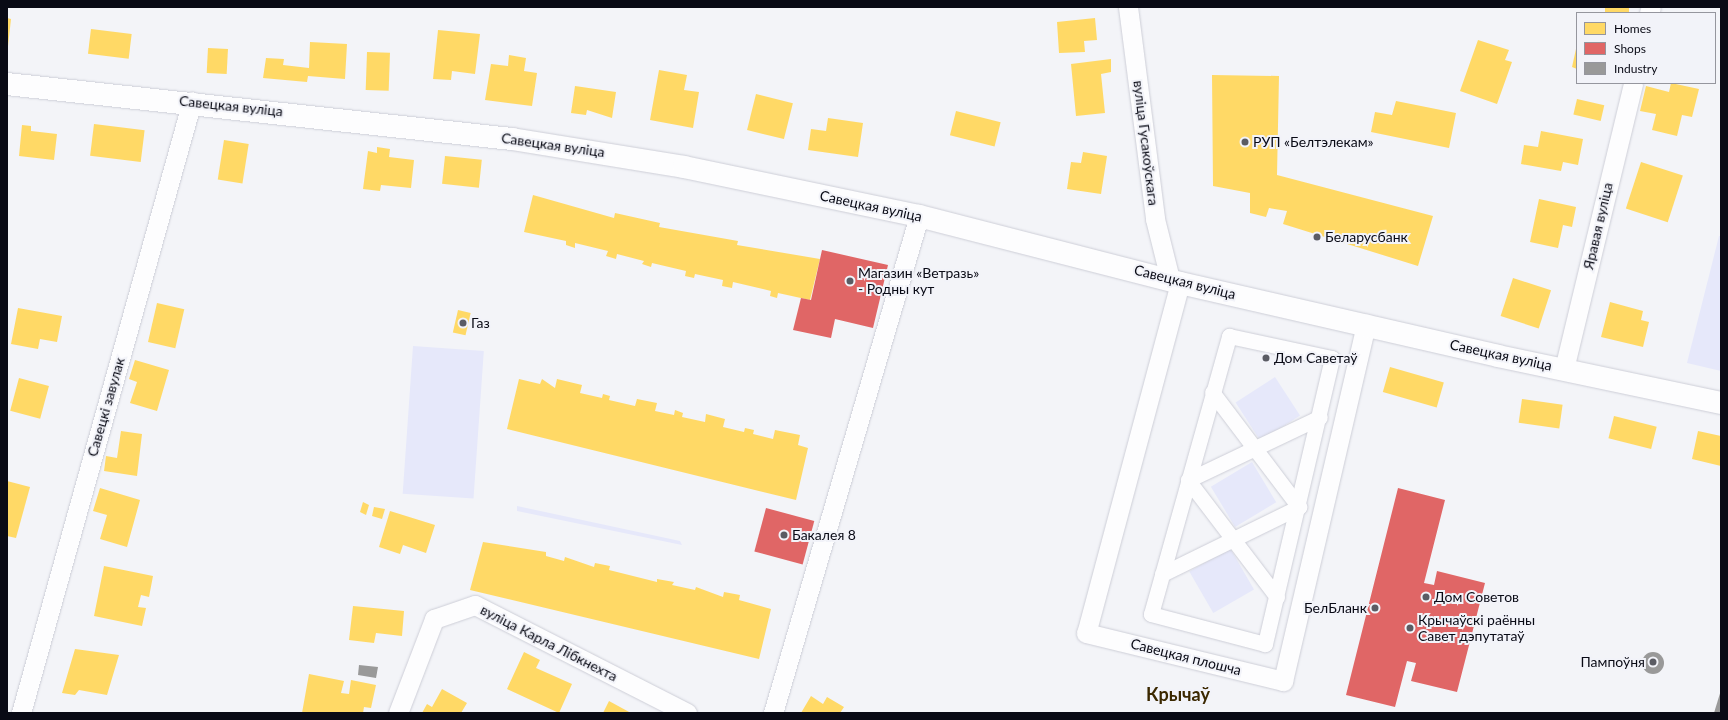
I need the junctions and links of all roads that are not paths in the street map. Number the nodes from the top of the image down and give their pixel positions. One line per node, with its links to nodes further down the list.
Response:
1 (1125, 8): 6 (street, вуліца Гусакоўскага)
2 (7, 84): 4 (street, Савецкая вуліца)
3 (1633, 84): 8 (street, Яравая вуліца)
4 (192, 101): 5 (street, Савецкая вуліца); 18 (street, Савецкі завулак)
5 (919, 216): 6 (street, Савецкая вуліца); 21 (street)
6 (1175, 281): 7 (street, Савецкая вуліца); 7 (street, Савецкая плошча)
7 (1366, 324): 8 (street, Савецкая вуліца)
8 (1564, 369): 10 (street, Савецкая вуліца)
9 (1212, 392): 11 (street); 12 (street); 13 (street)
10 (1721, 403)
11 (1320, 417): 12 (street); 14 (street)
12 (1254, 448): 13 (street); 14 (street)
13 (1188, 480): 15 (street); 16 (street)
14 (1299, 507): 15 (street); 17 (street)
15 (1233, 540): 16 (street); 17 (street)
16 (1162, 574): 17 (street)
17 (1277, 597)
18 (21, 713)
19 (398, 713): 20 (street, вуліца Карла Лібкнехта)
20 (687, 713)
21 (773, 713)

